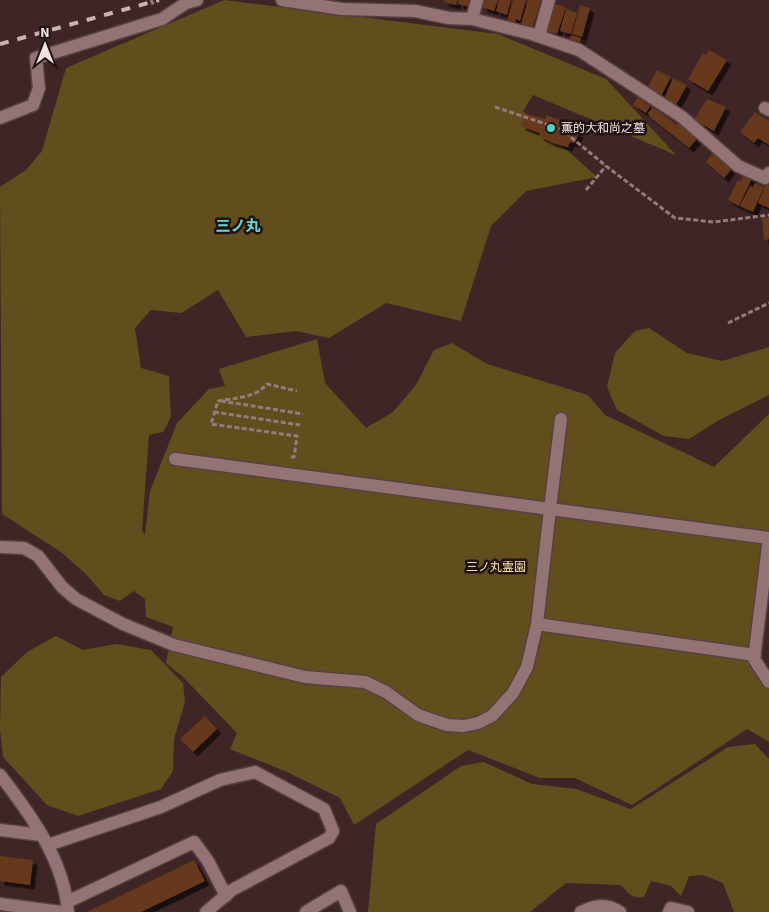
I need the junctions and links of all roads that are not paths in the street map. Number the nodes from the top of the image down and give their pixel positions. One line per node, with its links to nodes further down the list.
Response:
1 (198, 0): 7 (street)
2 (282, 0): 5 (street)
3 (477, 0): 5 (street)
4 (549, 0): 6 (street)
5 (472, 18): 6 (street)
6 (539, 36): 8 (street)
7 (0, 118)
8 (768, 177)
9 (561, 419): 11 (street)
10 (175, 459): 11 (street)
11 (550, 509): 13 (street); 14 (street)
12 (0, 547): 13 (street)
13 (536, 624): 14 (street)
14 (755, 655): 15 (street)
15 (769, 682)
16 (0, 775): 18 (street)
17 (0, 830): 18 (street)
18 (45, 840): 19 (street); 21 (street)
19 (226, 896): 21 (street); 22 (street)
20 (0, 904): 21 (street)
21 (65, 909)
22 (206, 912)
23 (306, 912): 24 (street)
24 (350, 912)
25 (581, 912): 26 (street)
26 (620, 912)
27 (669, 912): 28 (street)
28 (688, 912)

